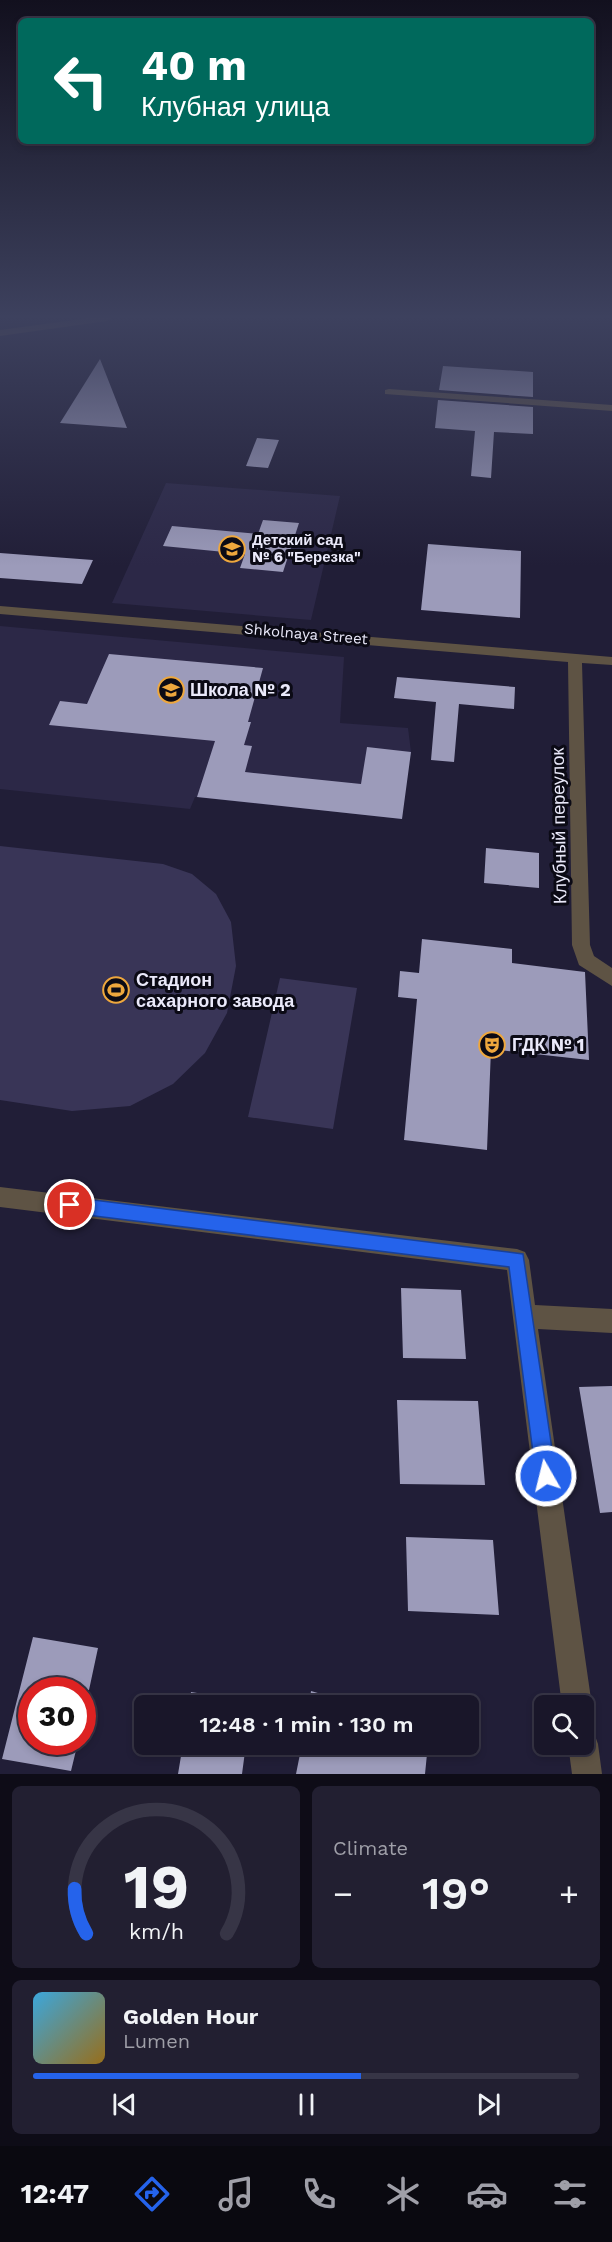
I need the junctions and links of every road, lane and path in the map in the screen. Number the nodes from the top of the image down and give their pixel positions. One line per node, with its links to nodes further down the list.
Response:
1 (511, 401): 2 (street)
2 (612, 408)
3 (0, 610): 4 (street, Shkolnaya Street)
4 (575, 658): 5 (street, Shkolnaya Street); 6 (street, Клубный переулок)
5 (612, 661)
6 (612, 978)
7 (0, 1197): 8 (street)
8 (524, 1316): 9 (street); 10 (street)
9 (612, 1320)
10 (576, 1695)
11 (584, 1755): 12 (street)
12 (587, 1774)

